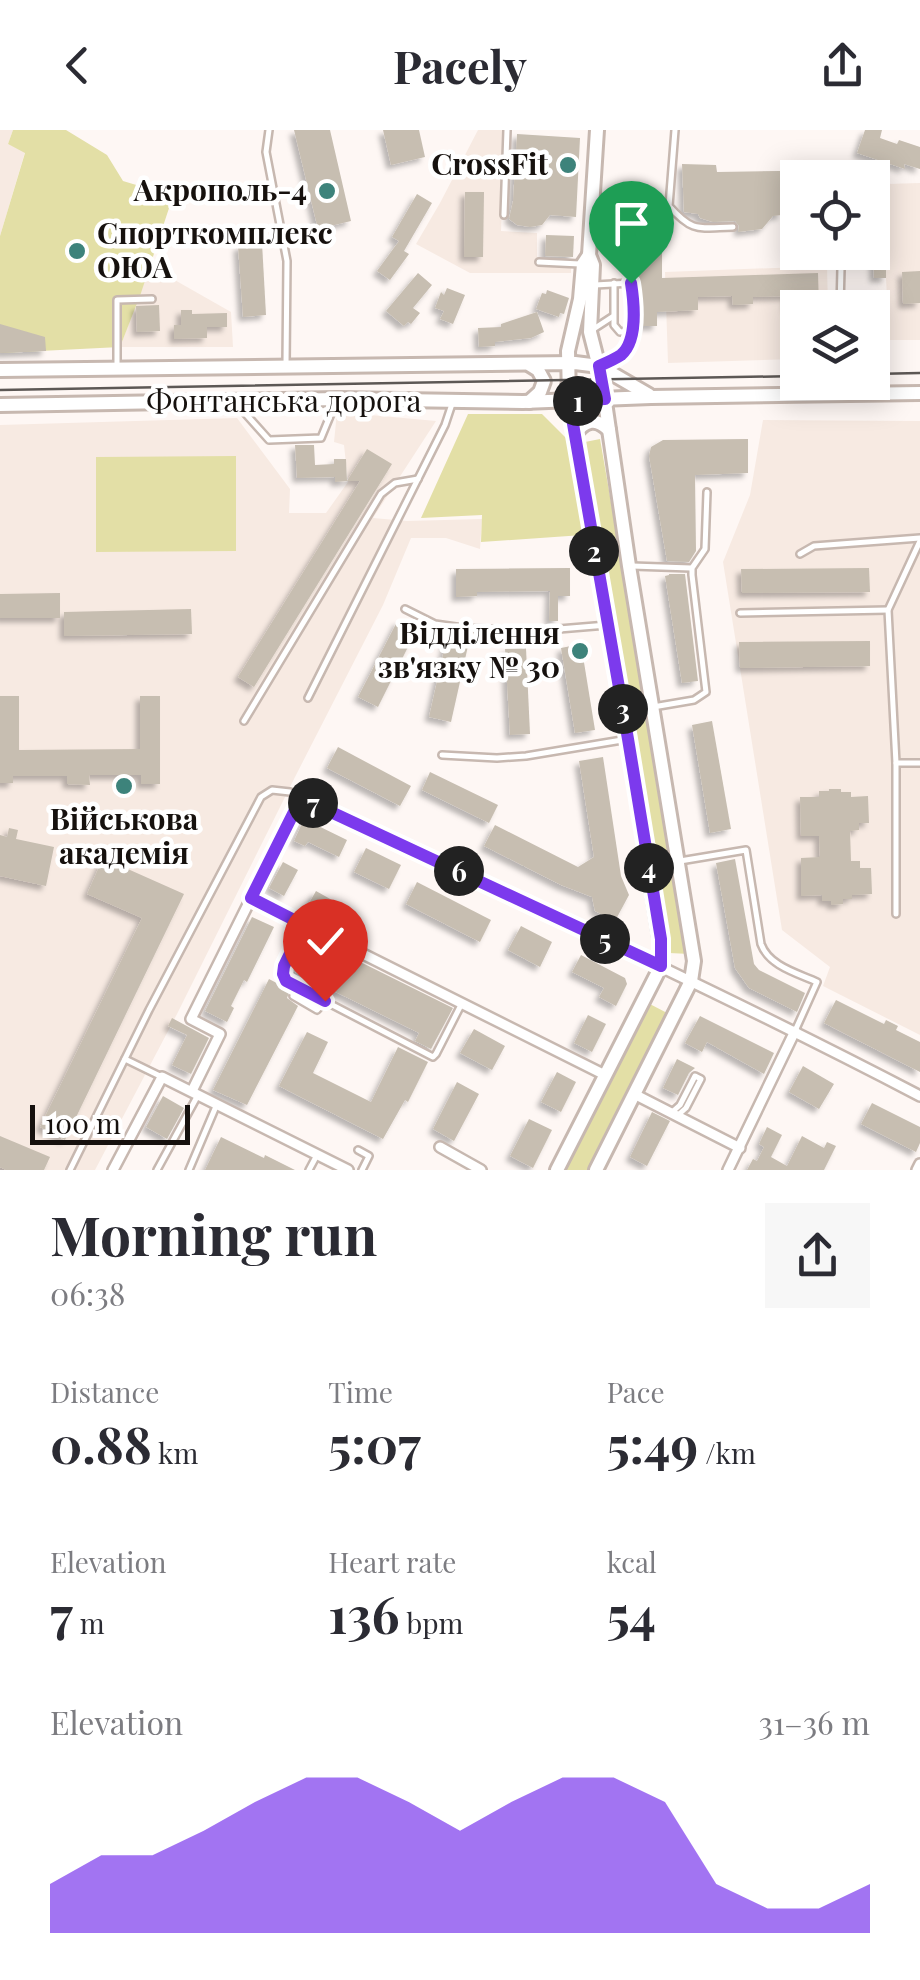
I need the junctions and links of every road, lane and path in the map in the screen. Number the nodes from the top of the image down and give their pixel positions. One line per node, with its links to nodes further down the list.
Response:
1 (269, 130): 18 (lane)
2 (506, 130): 5 (lane)
3 (597, 130): 7 (main road)
4 (675, 130): 6 (lane)
5 (504, 215)
6 (732, 227)
7 (586, 260): 8 (lane); 10 (main road); 15 (main road)
8 (538, 262)
9 (614, 283): 10 (lane); 12 (lane); 13 (lane)
10 (592, 285): 14 (main road)
11 (152, 300): 19 (lane)
12 (614, 316): 13 (lane); 14 (lane)
13 (632, 330): 17 (lane)
14 (590, 332): 17 (main road)
15 (568, 362): 16 (main road, Фонтанська дорога); 17 (main road, Фонтанська дорога); 29 (main road)
16 (530, 365): 18 (main road, Фонтанська дорога); 30 (main road)
17 (599, 366): 24 (main road); 26 (main road)
18 (286, 367): 19 (main road, Фонтанська дорога)
19 (117, 369): 20 (main road, Фонтанська дорога)
20 (0, 370)
21 (780, 391): 24 (main road)
22 (890, 391): 23 (main road)
23 (920, 392)
24 (651, 396): 26 (main road)
25 (337, 399): 27 (main road, Фонтанська дорога); 27 (lane); 28 (main road, Фонтанська дорога)
26 (605, 399): 29 (main road, Фонтанська дорога); 32 (main road)
27 (234, 401): 31 (main road, Фонтанська дорога)
28 (454, 401): 30 (main road, Фонтанська дорога); 34 (lane)
29 (569, 401): 30 (main road, Фонтанська дорога); 33 (main road)
30 (530, 402)
31 (0, 405)
32 (608, 430): 33 (main road); 38 (main road)
33 (575, 434): 43 (main road)
34 (418, 479): 44 (lane); 46 (lane)
35 (706, 492): 39 (lane)
36 (920, 540): 37 (lane); 41 (lane)
37 (800, 554)
38 (629, 566): 39 (lane); 45 (main road)
39 (692, 568): 45 (lane)
40 (405, 609): 43 (lane)
41 (888, 610): 42 (lane); 50 (lane)
42 (740, 612)
43 (608, 625): 47 (main road)
44 (308, 698)
45 (652, 707): 52 (main road)
46 (244, 721)
47 (628, 739): 48 (lane); 56 (main road)
48 (442, 755)
49 (920, 762): 50 (lane)
50 (896, 763): 54 (lane)
51 (301, 798): 53 (street); 56 (street); 62 (lane)
52 (677, 861): 57 (main road); 61 (lane)
53 (251, 898): 55 (street); 65 (street)
54 (896, 914)
55 (304, 925): 59 (lane); 60 (street)
56 (661, 966): 57 (street); 63 (main road)
57 (691, 981): 61 (street); 66 (main road)
58 (293, 996): 59 (lane)
59 (325, 1001): 60 (lane)
60 (461, 1005): 63 (street)
61 (795, 1031): 67 (street); 71 (street)
62 (125, 1059): 64 (lane); 74 (lane)
63 (605, 1075): 82 (main road)
64 (162, 1077): 65 (street); 75 (street)
65 (195, 1093): 68 (street); 76 (lane)
66 (634, 1094): 69 (street); 83 (main road)
67 (920, 1096)
68 (217, 1104): 73 (street); 77 (lane)
69 (674, 1114): 69 (lane); 71 (street)
70 (440, 1147): 81 (street)
71 (740, 1148): 84 (street)
72 (358, 1150): 80 (lane)
73 (317, 1154): 78 (lane); 79 (street)
74 (70, 1170)
75 (113, 1170)
76 (157, 1170)
77 (189, 1170)
78 (309, 1170)
79 (348, 1170)
80 (362, 1170)
81 (481, 1170)
82 (557, 1170)
83 (596, 1170)
84 (728, 1170)

